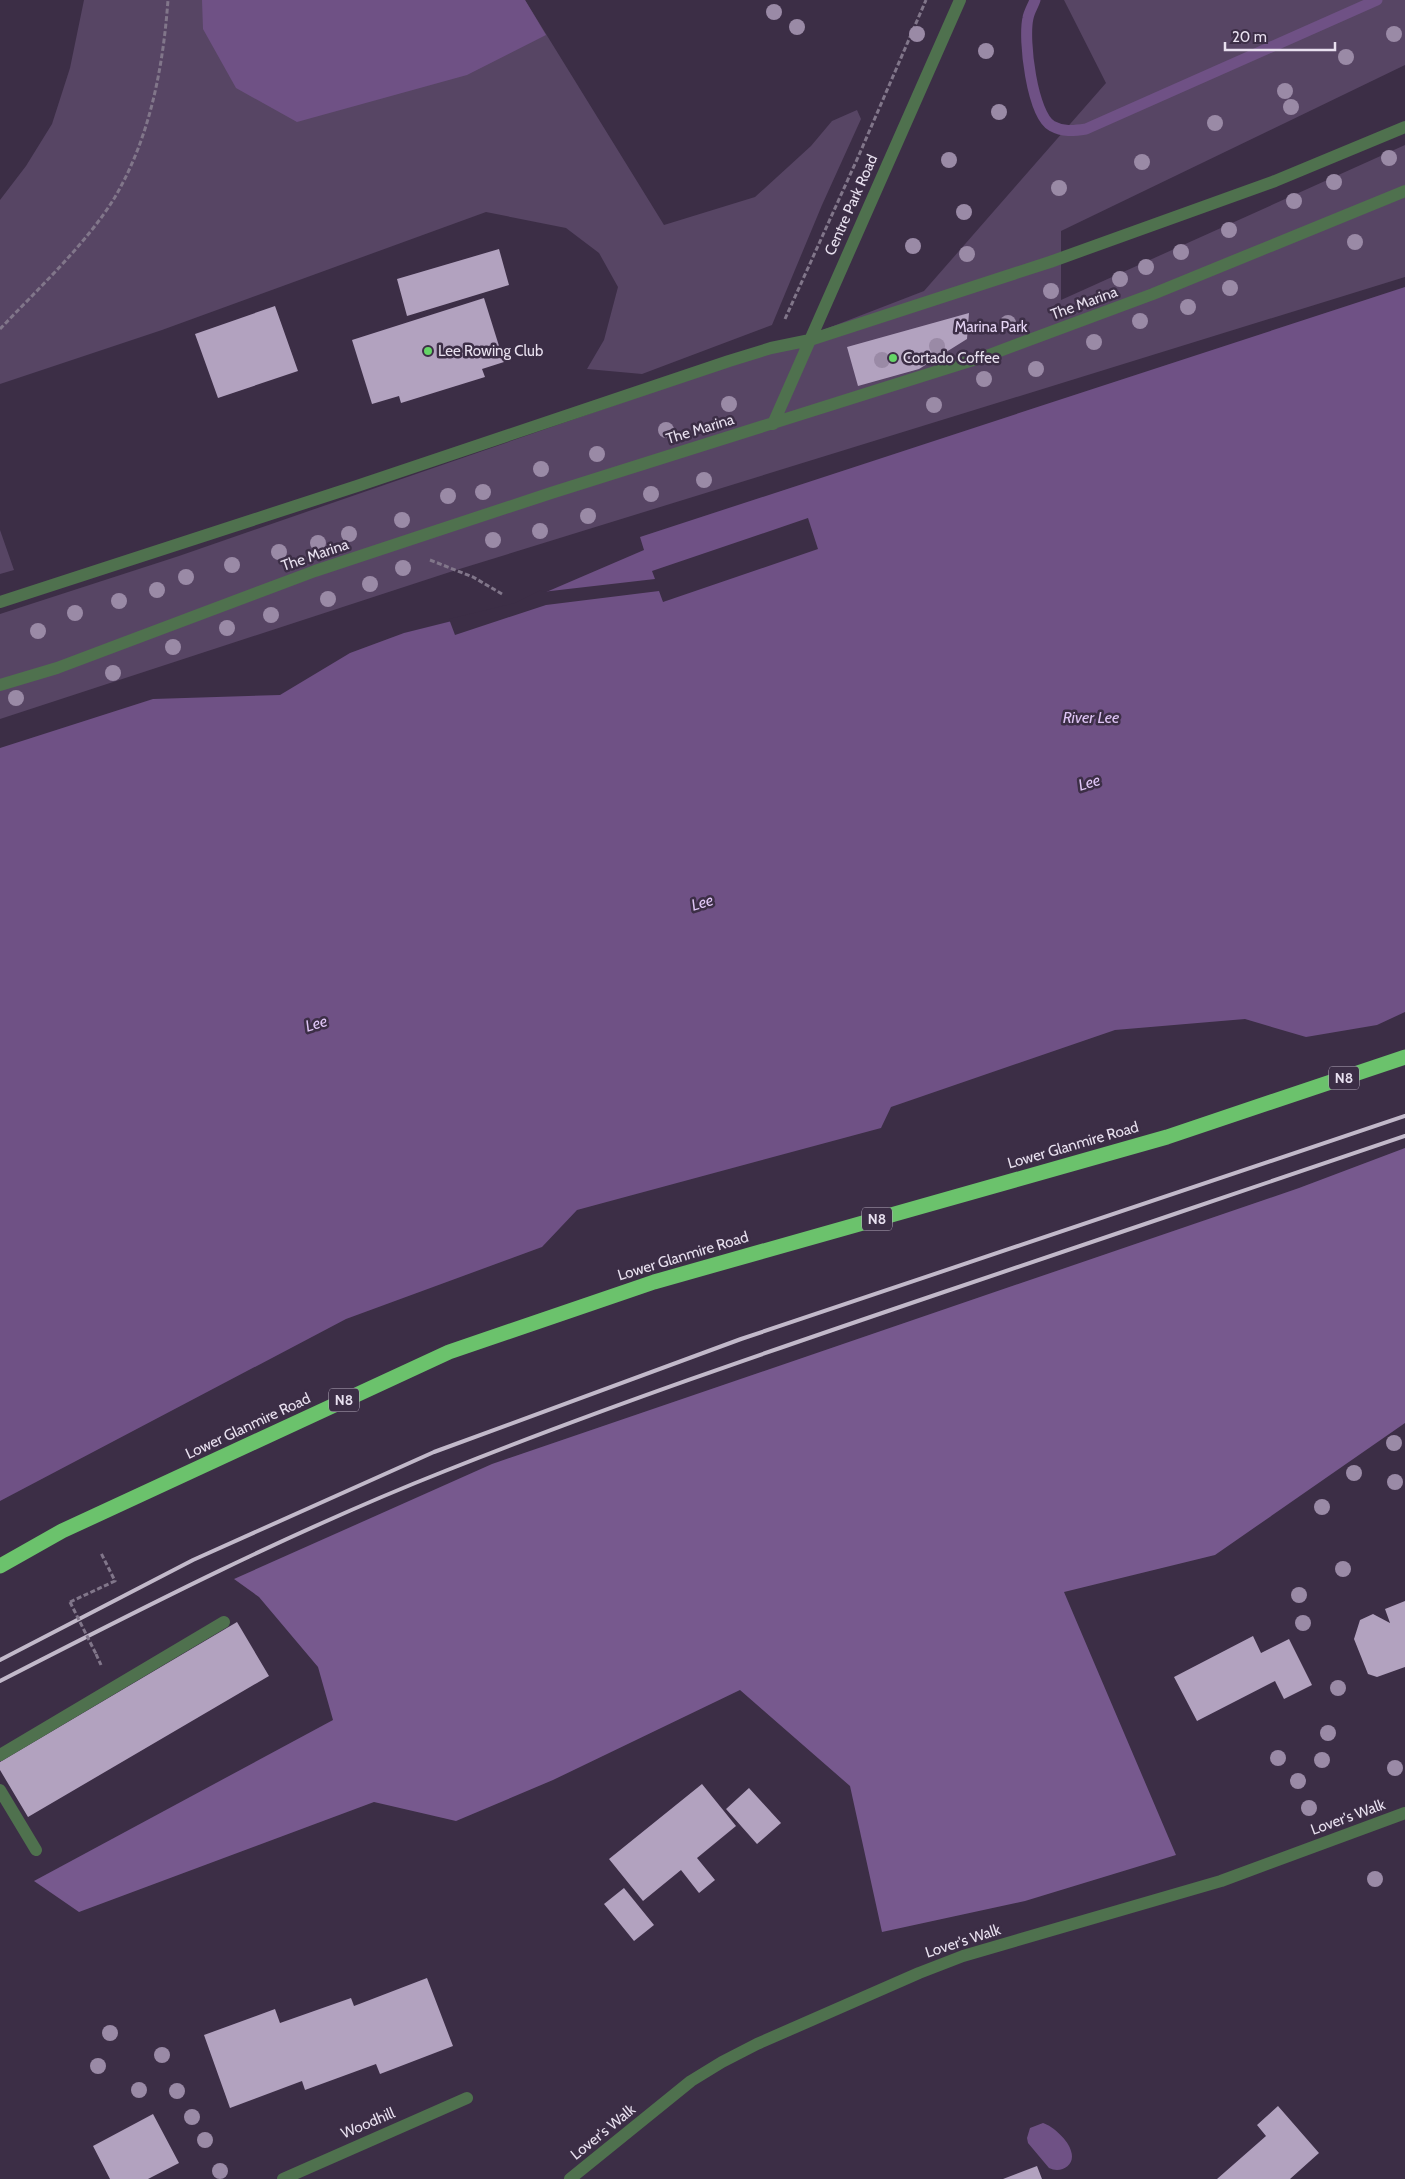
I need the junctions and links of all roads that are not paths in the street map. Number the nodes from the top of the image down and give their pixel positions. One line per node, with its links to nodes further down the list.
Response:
1 (960, 0): 4 (street, Centre Park Road)
2 (1405, 127): 4 (street)
3 (1405, 191): 5 (street, The Marina)
4 (810, 340): 5 (street, Centre Park Road); 6 (street)
5 (773, 424): 7 (street, The Marina)
6 (0, 602)
7 (0, 685)
8 (1405, 1057): 9 (highway, Lower Glanmire Road / N8)
9 (0, 1566)
10 (224, 1622): 11 (street)
11 (0, 1755)
12 (0, 1790): 14 (street)
13 (1405, 1813): 17 (street, Lover's Walk)
14 (36, 1850)
15 (467, 2098): 16 (street, Woodhill)
16 (283, 2179)
17 (570, 2179)

